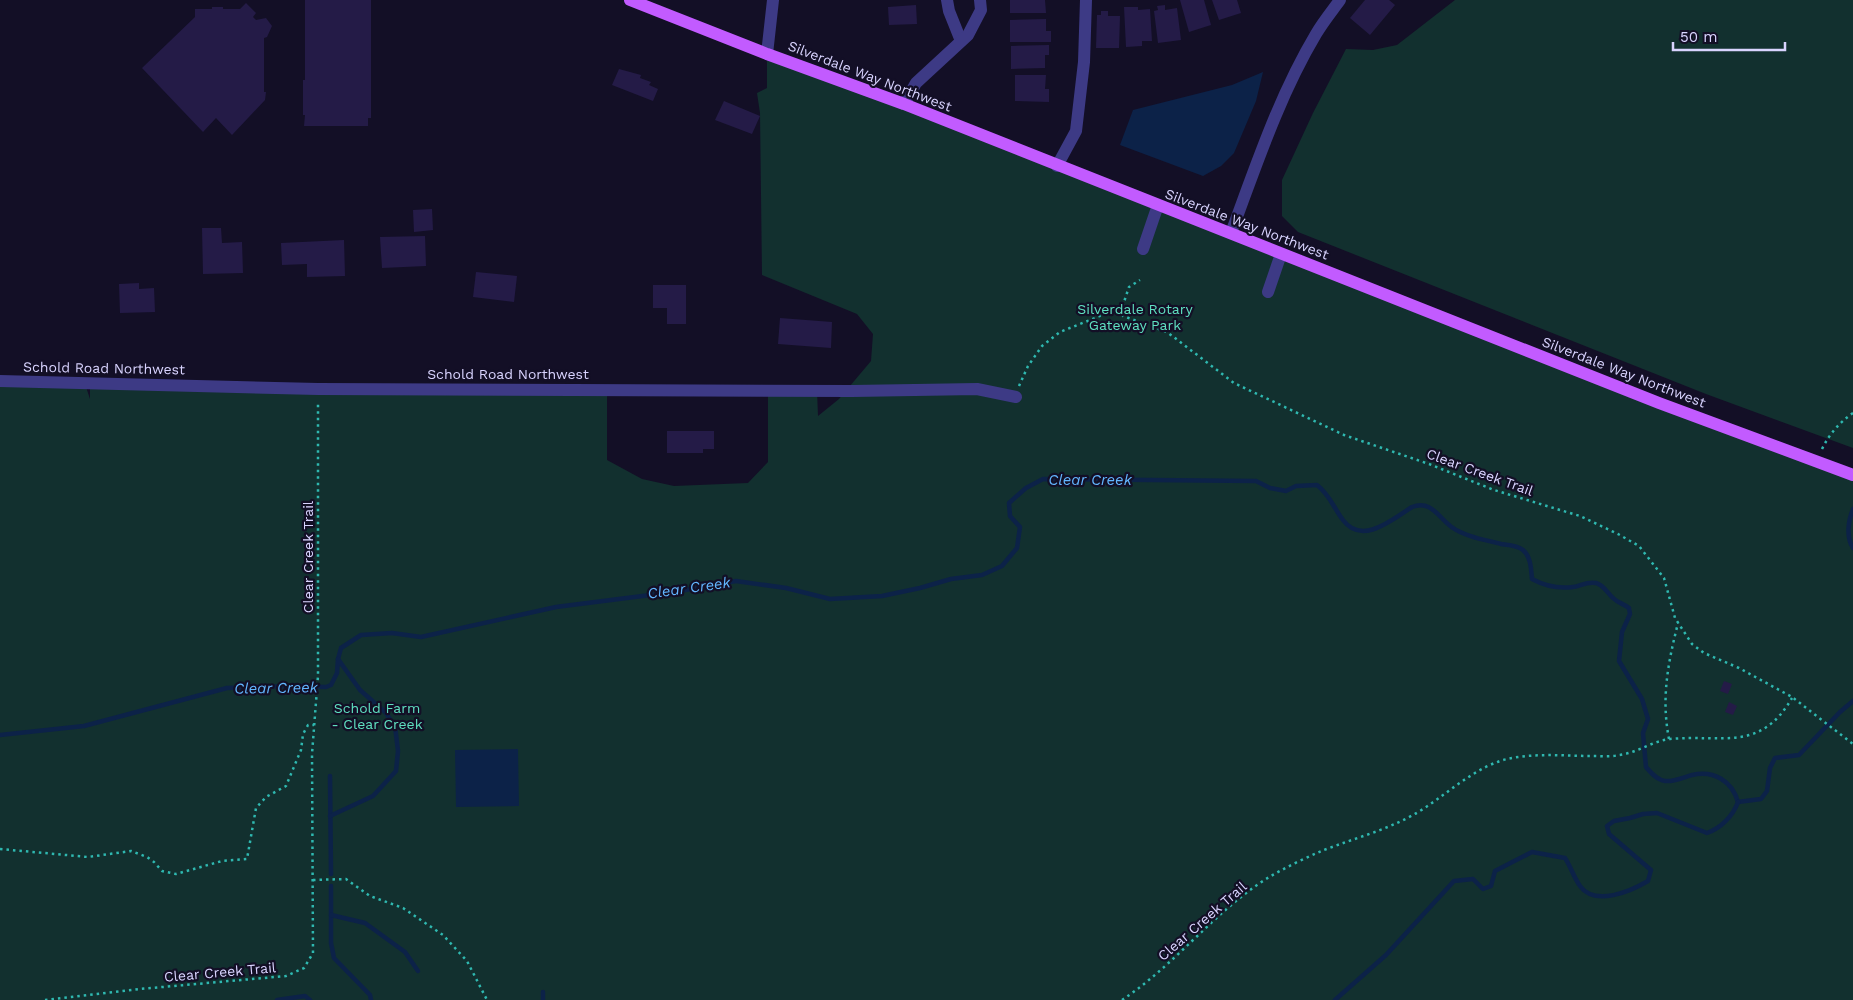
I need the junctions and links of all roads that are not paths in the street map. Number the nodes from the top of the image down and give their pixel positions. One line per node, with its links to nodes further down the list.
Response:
1 (630, 0): 8 (main road, Silverdale Way Northwest)
2 (773, 0): 8 (street)
3 (947, 0): 7 (street)
4 (980, 0): 7 (street)
5 (1086, 0): 10 (street)
6 (1340, 0): 12 (street)
7 (961, 42): 9 (street)
8 (767, 54): 9 (main road, Silverdale Way Northwest)
9 (904, 104): 10 (main road, Silverdale Way Northwest)
10 (1057, 166): 11 (main road, Silverdale Way Northwest)
11 (1158, 205): 12 (main road, Silverdale Way Northwest); 13 (street)
12 (1231, 233): 14 (main road, Silverdale Way Northwest)
13 (1143, 249)
14 (1281, 254): 15 (street); 18 (main road, Silverdale Way Northwest)
15 (1268, 292)
16 (0, 380): 17 (street, Schold Road Northwest)
17 (1016, 397)
18 (1850, 474)

